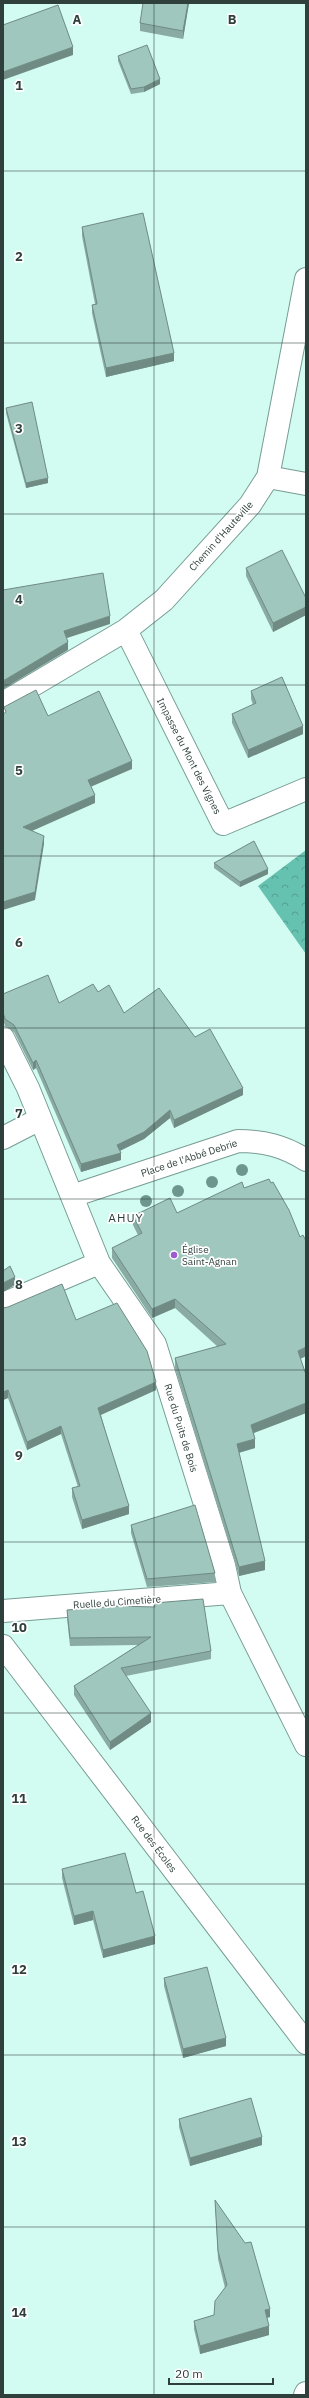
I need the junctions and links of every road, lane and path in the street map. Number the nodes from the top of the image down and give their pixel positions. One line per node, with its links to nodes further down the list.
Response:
1 (306, 279): 2 (street, Chemin d'Hauteville)
2 (268, 477): 3 (street); 4 (street, Chemin d'Hauteville)
3 (306, 484)
4 (126, 630): 5 (street, Chemin d'Hauteville); 6 (street, Impasse du Mont des Vignes)
5 (3, 703)
6 (306, 789)
7 (3, 1038): 8 (street, Rue du Puits de Bois)
8 (40, 1120): 9 (street); 11 (street, Rue du Puits de Bois)
9 (3, 1138)
10 (306, 1160): 11 (street, Place de l'Abbé Debrie)
11 (72, 1196): 12 (street, Rue du Puits de Bois)
12 (99, 1263): 13 (street); 14 (street, Rue du Puits de Bois)
13 (3, 1304)
14 (230, 1593): 15 (street, Ruelle du Cimetière); 17 (street, Rue du Puits de Bois)
15 (3, 1611)
16 (3, 1646): 18 (street, Rue des Écoles)
17 (306, 1745)
18 (306, 2043)

